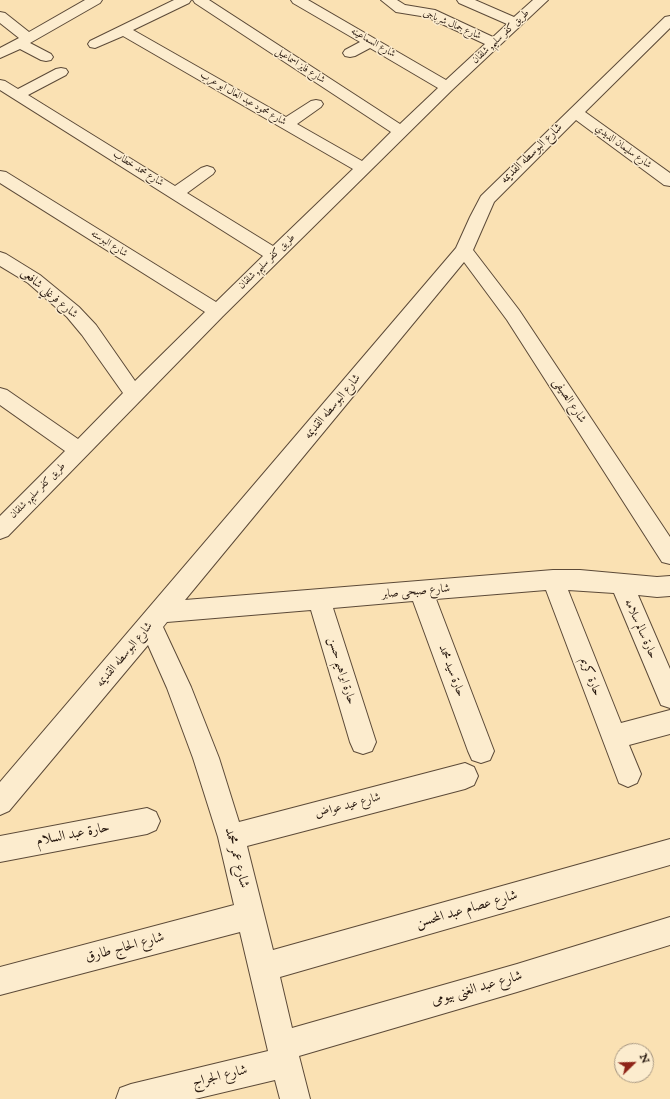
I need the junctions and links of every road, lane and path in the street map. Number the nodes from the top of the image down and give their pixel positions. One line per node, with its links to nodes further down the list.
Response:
1 (96, 0): 12 (street)
2 (184, 0): 11 (street)
3 (200, 0): 26 (street, شارع فايز اسماعيل)
4 (388, 0): 14 (street, شارع جمال شرباجى)
5 (464, 0): 10 (street)
6 (541, 0): 10 (street, طريق كفر سليم, شلقان)
7 (306, 1): 13 (street, شارع السماعينه)
8 (0, 16): 12 (street)
9 (670, 20): 24 (street, شارع البوسطه القديمه)
10 (516, 23): 14 (street, طريق كفر سليم, شلقان)
11 (123, 30): 15 (street); 25 (street, شارع محمود عبد العال ابو عرب)
12 (24, 40): 17 (street); 18 (street)
13 (371, 42): 16 (street); 21 (street, شارع السماعينه)
14 (494, 43): 21 (street, طريق كفر سليم, شلقان)
15 (95, 44)
16 (350, 53)
17 (0, 54)
18 (46, 57)
19 (61, 72): 22 (street)
20 (0, 84): 22 (street, شارع محمد خطاب)
21 (447, 87): 26 (street, طريق كفر سليم, شلقان)
22 (18, 95): 27 (street, شارع محمد خطاب)
23 (316, 104): 25 (street)
24 (576, 112): 32 (street, شارع سليمان الديدي); 34 (street, شارع البوسطه القديمه)
25 (286, 124): 28 (street, شارع محمود عبد العال ابو عرب)
26 (401, 132): 28 (street, طريق كفر سليم, شلقان)
27 (127, 162): 30 (street); 33 (street, شارع محمد خطاب)
28 (363, 168): 35 (street, طريق كفر سليم, شلقان)
29 (207, 171): 33 (street)
30 (110, 173)
31 (0, 176): 37 (street, شارع البوسته)
32 (670, 181)
33 (176, 193): 35 (street, شارع محمد خطاب)
34 (464, 250): 43 (street, شارع الصيفى); 49 (street, شارع البوسطه القديمه)
35 (274, 255): 37 (street, طريق كفر سليم, شلقان)
36 (0, 258): 38 (street, شارع فرغلي شافعى)
37 (217, 311): 38 (street, طريق كفر سليم, شلقان)
38 (134, 394): 40 (street, طريق كفر سليم, شلقان)
39 (0, 395): 40 (street)
40 (79, 450): 41 (street, طريق كفر سليم, شلقان)
41 (8, 510): 42 (street, طريق كفر سليم, شلقان)
42 (0, 530)
43 (670, 554)
44 (553, 580): 45 (street, شارع صبحى صابر); 47 (street, شارع صبحى صابر); 52 (street, حارة كريم)
45 (620, 583): 46 (street, شارع صبحى صابر); 50 (street, حارة سالم سلامه)
46 (670, 586)
47 (421, 591): 48 (street, شارع صبحى صابر); 54 (street, حارة سيد محمد)
48 (319, 599): 49 (street, شارع صبحى صابر); 53 (street, حارة ابراهيم حسن)
49 (156, 619): 57 (street, شارع البوسطه القديمه); 59 (street, شارع عمر محمد)
50 (670, 697)
51 (670, 722): 52 (street)
52 (613, 737): 55 (street, حارة كريم)
53 (363, 742)
54 (481, 751)
55 (628, 774)
56 (465, 776): 59 (street, شارع عيد عواض)
57 (0, 802)
58 (147, 821): 60 (street, حارة عبد السلام)
59 (231, 837): 62 (street, شارع عمر محمد)
60 (0, 849)
61 (670, 852): 64 (street, شارع عصام عبد المحسن)
62 (250, 915): 64 (street, شارع عمر محمد); 65 (street, شارع الحاج طارق)
63 (670, 931): 66 (street, شارع عبد الغنى بيومى)
64 (263, 968): 66 (street, شارع عمر محمد)
65 (0, 981)
66 (284, 1054): 67 (street, شارع الجراج); 68 (street, شارع عمر محمد)
67 (131, 1099)
68 (295, 1099)

